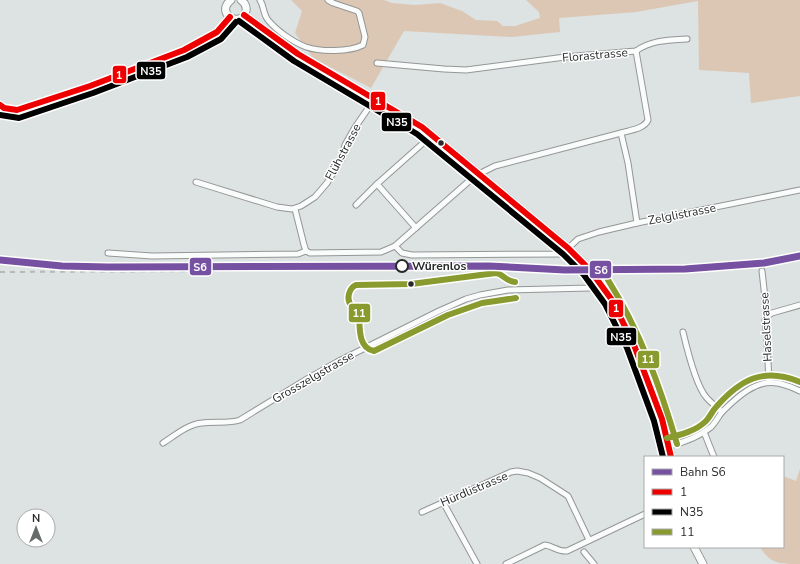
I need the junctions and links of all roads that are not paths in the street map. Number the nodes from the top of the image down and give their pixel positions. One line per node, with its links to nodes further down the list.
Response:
1 (230, 0): 6 (main road)
2 (260, 0): 3 (street)
3 (328, 0)
4 (243, 1): 5 (main road)
5 (244, 15): 6 (main road); 14 (main road)
6 (230, 17): 11 (street)
7 (687, 38): 8 (street)
8 (636, 51): 9 (street, Florastrasse); 12 (street, Florastrasse)
9 (377, 63)
10 (369, 107): 19 (street, Flühstrasse)
11 (1, 108)
12 (621, 133): 14 (street, Florastrasse); 20 (street)
13 (422, 144): 16 (street)
14 (479, 174): 21 (street, Florastrasse); 23 (main road)
15 (196, 182): 19 (street)
16 (377, 184): 18 (street); 21 (street)
17 (800, 190): 20 (street, Zelglistrasse)
18 (356, 205)
19 (294, 209): 24 (street)
20 (637, 223): 23 (street, Zelglistrasse)
21 (416, 228): 22 (street, Florastrasse)
22 (396, 246): 23 (street, Zelglistrasse); 24 (street)
23 (568, 248): 27 (main road)
24 (306, 251): 25 (street)
25 (108, 253)
26 (762, 271): 29 (street, Haselstrasse)
27 (601, 284): 35 (street, Grosszelgstrasse); 36 (main road)
28 (800, 306): 29 (street)
29 (767, 316): 31 (street, Haselstrasse)
30 (683, 332): 33 (street)
31 (769, 382): 32 (street); 33 (street)
32 (800, 391)
33 (722, 412): 34 (street)
34 (704, 432): 36 (street); 38 (street)
35 (163, 443)
36 (669, 446): 37 (main road)
37 (671, 456)
38 (714, 456)
39 (443, 502): 40 (street, Hürdlistrasse); 42 (street, Hürdlistrasse); 45 (street)
40 (422, 512)
41 (644, 514): 42 (street)
42 (589, 540): 46 (street)
43 (695, 548): 48 (main road)
44 (584, 552): 47 (street)
45 (477, 564)
46 (506, 564)
47 (594, 564)
48 (703, 564)

